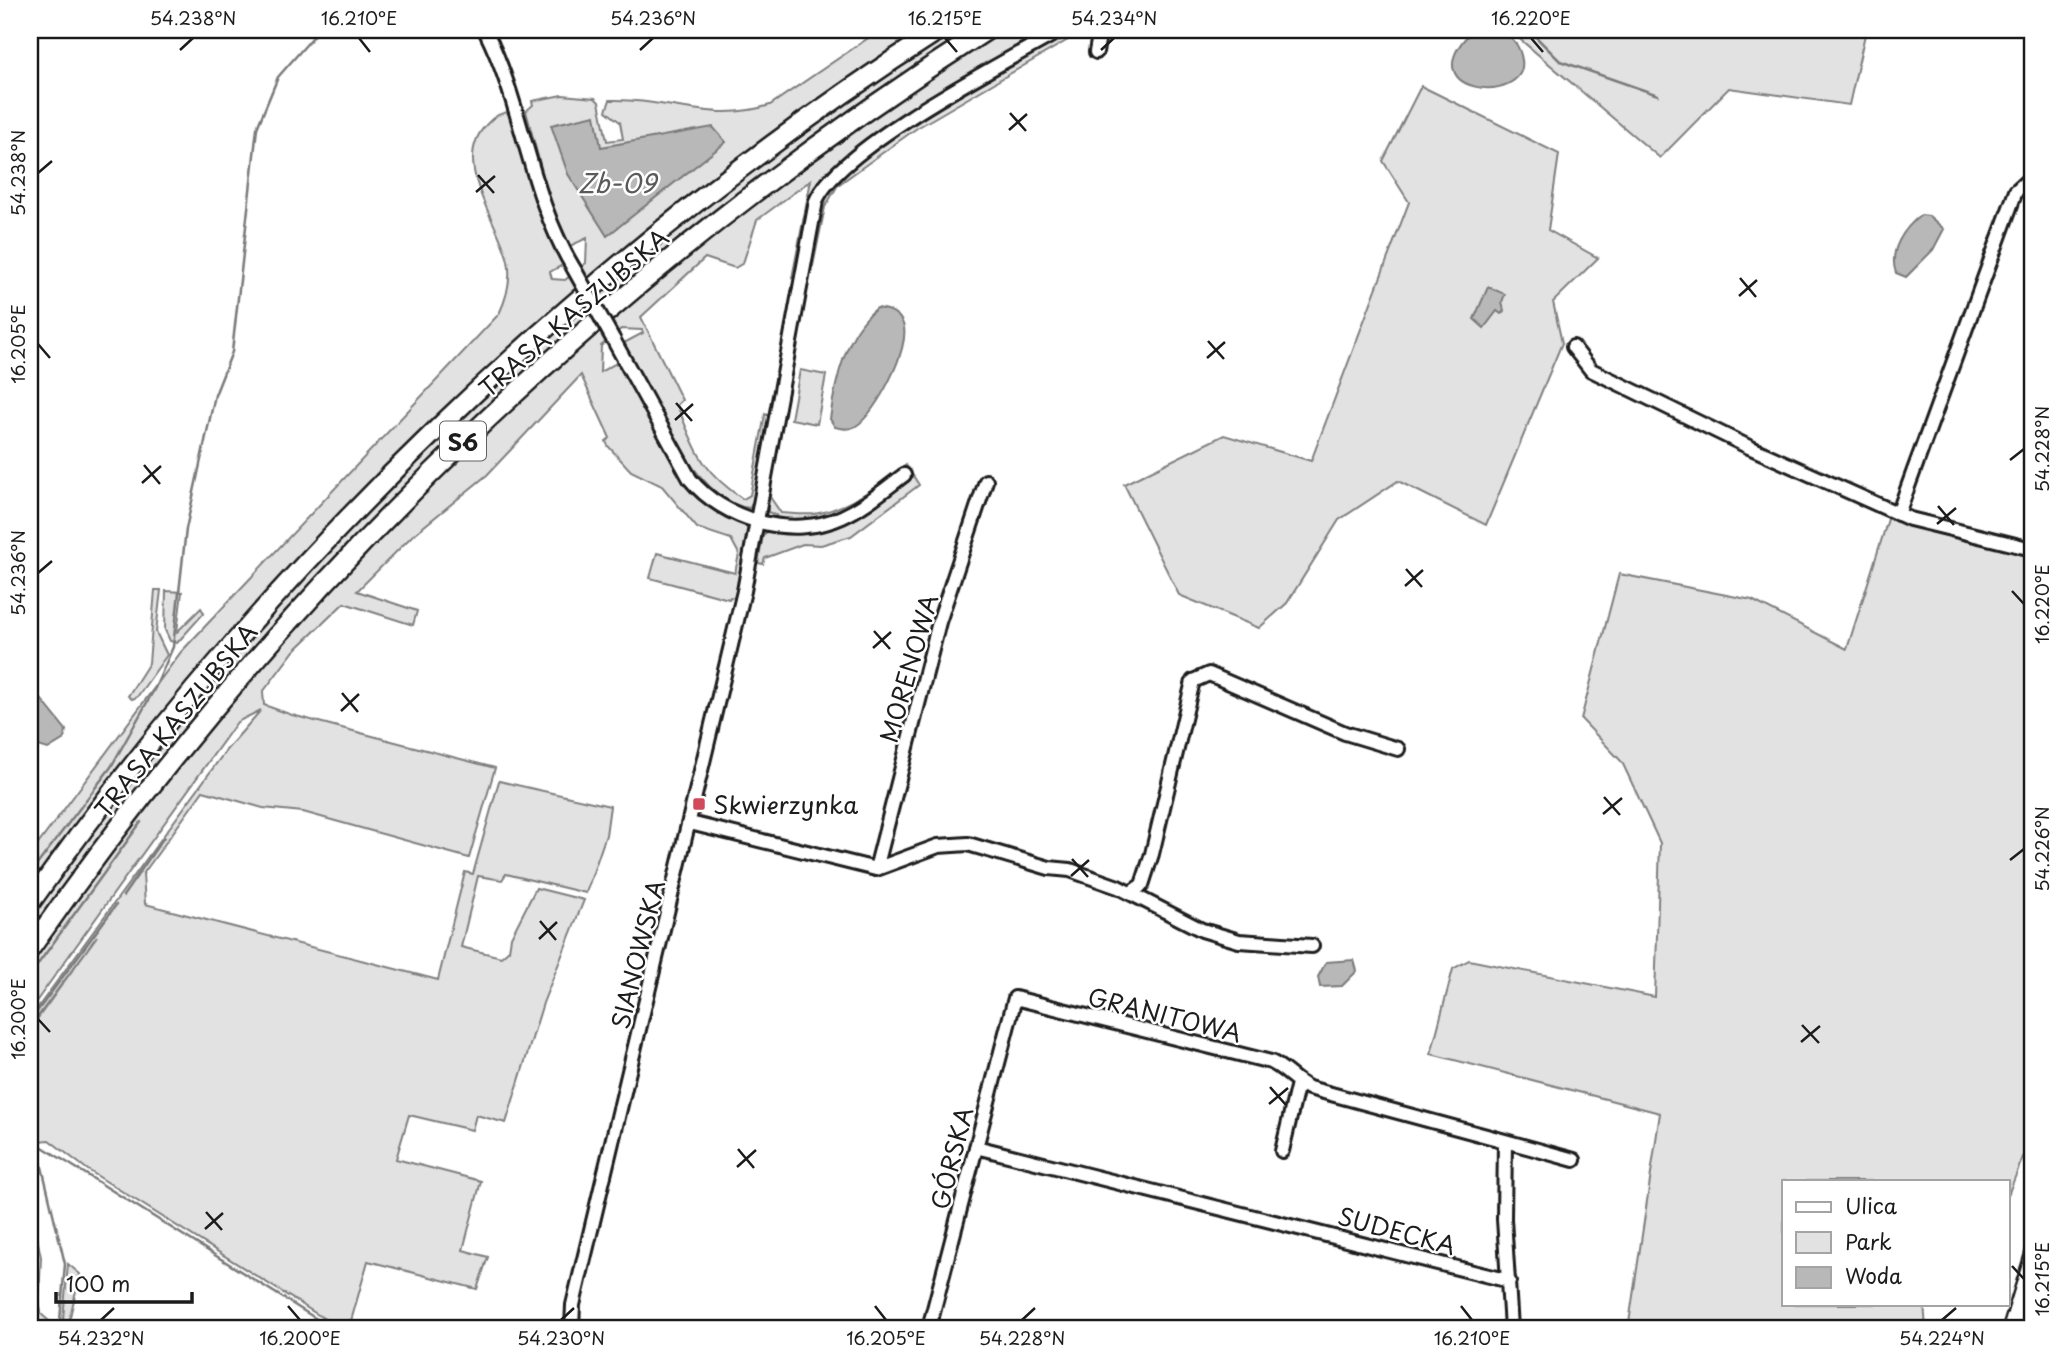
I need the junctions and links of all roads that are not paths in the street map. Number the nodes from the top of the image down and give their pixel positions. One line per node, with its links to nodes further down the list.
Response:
1 (485, 30): 12 (street, bridge)
2 (939, 30): 18 (highway, TRASA KASZUBSKA / S6)
3 (987, 30): 20 (highway, TRASA KASZUBSKA / S6)
4 (1061, 30): 12 (street, SIANOWSKA)
5 (1100, 30): 6 (street)
6 (1096, 52)
7 (2032, 187): 11 (street)
8 (1573, 347): 11 (street)
9 (904, 475): 12 (street)
10 (986, 481): 16 (street, MORENOWA)
11 (1898, 514): 13 (street)
12 (758, 520): 15 (street, SIANOWSKA)
13 (2032, 549)
14 (1398, 748): 17 (street)
15 (690, 823): 16 (street); 28 (street, SIANOWSKA)
16 (876, 869): 17 (street)
17 (1132, 892): 19 (street)
18 (30, 904)
19 (1312, 946)
20 (30, 948)
21 (1015, 998): 22 (street, GRANITOWA); 24 (street, GÓRSKA)
22 (1298, 1083): 23 (street); 25 (street)
23 (1505, 1141): 26 (street); 27 (street)
24 (976, 1147): 27 (street, SUDECKA); 29 (street, GÓRSKA)
25 (1282, 1151)
26 (1574, 1160)
27 (1509, 1281): 30 (street)
28 (572, 1328)
29 (929, 1328)
30 (1511, 1328)

